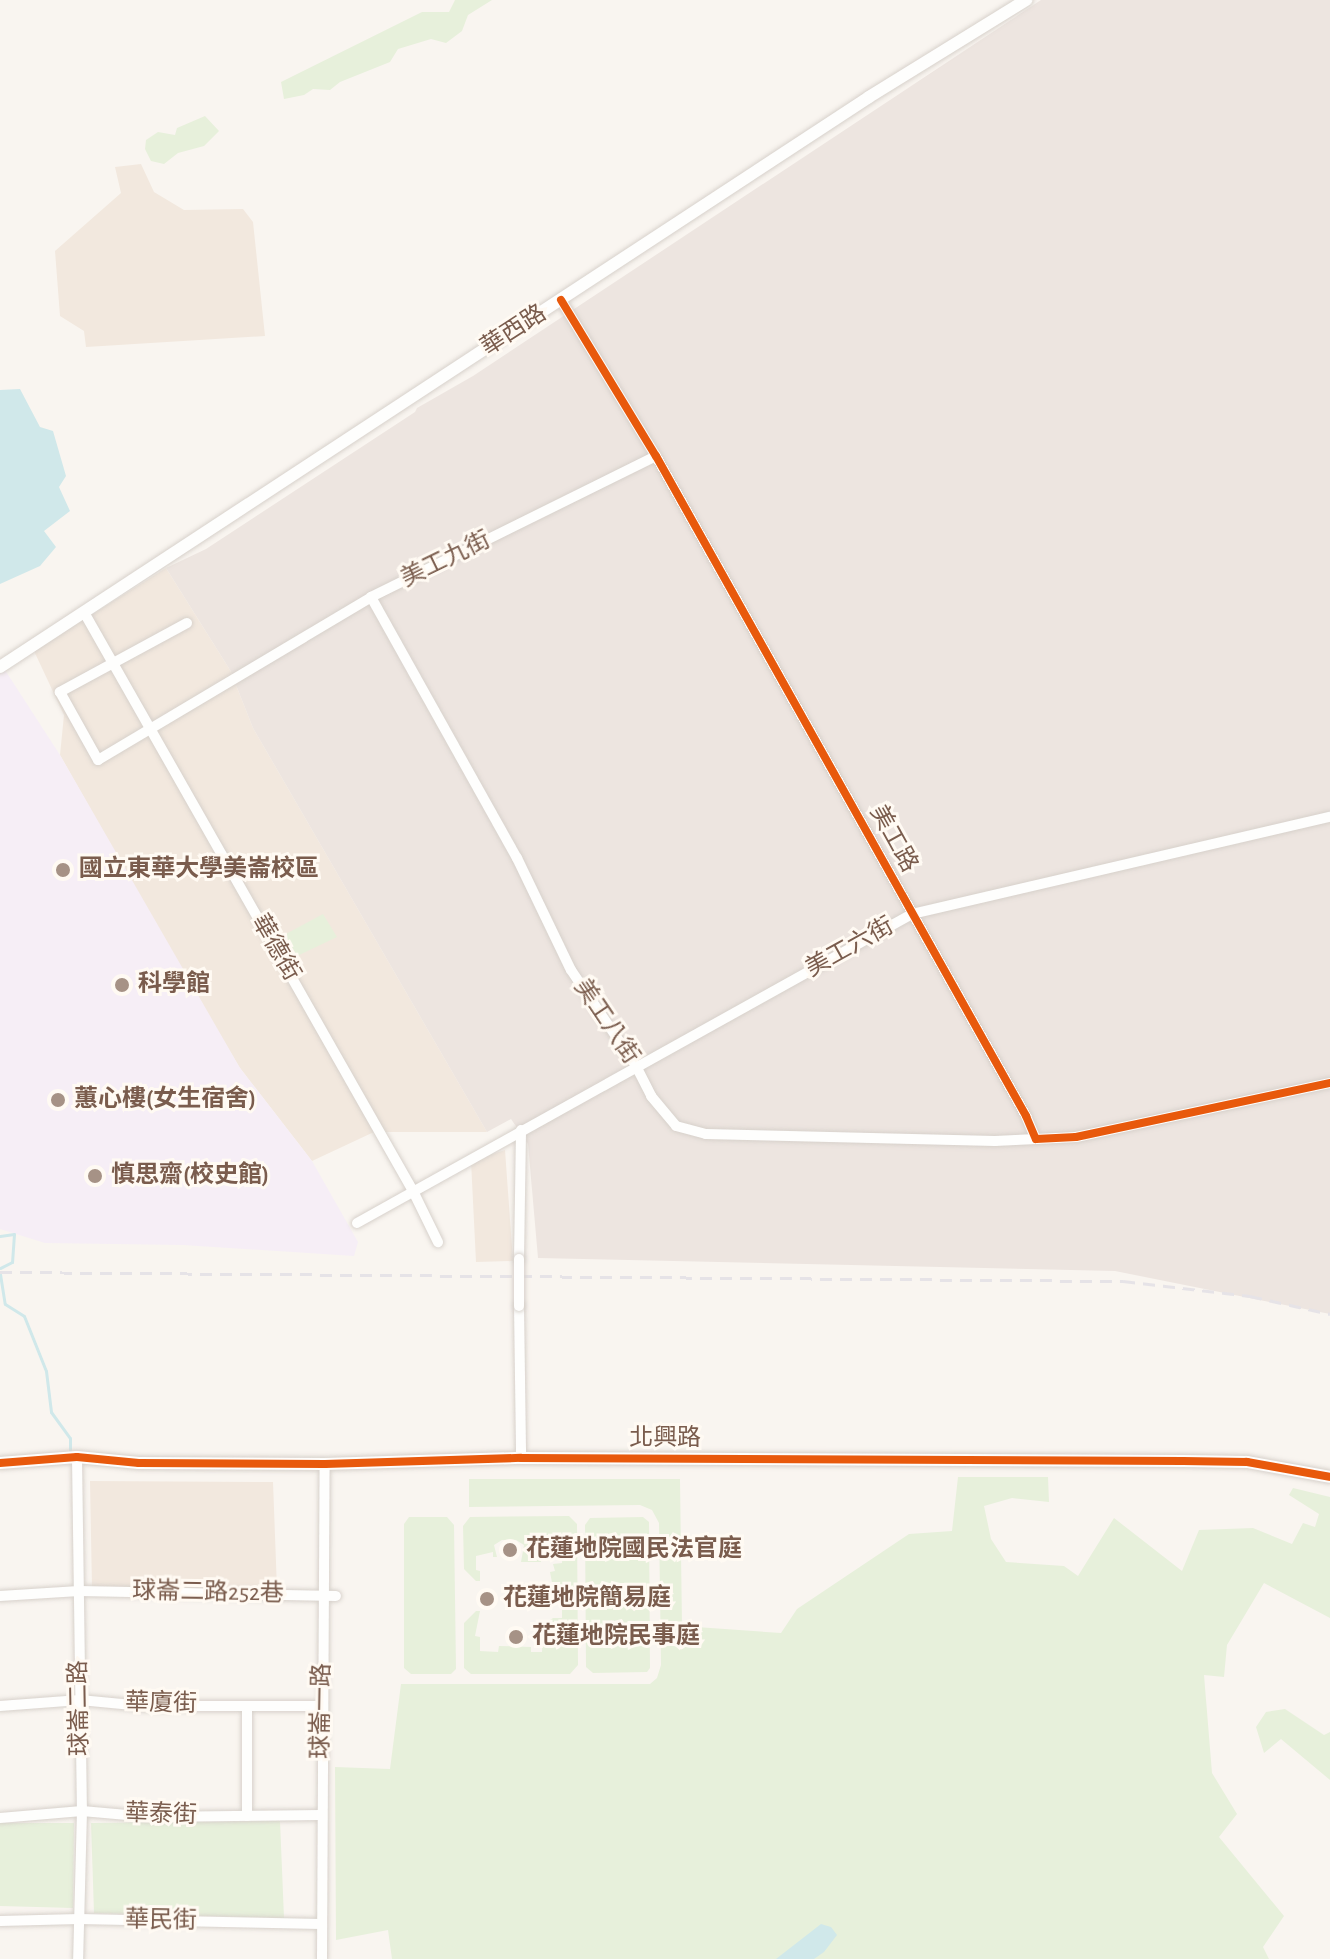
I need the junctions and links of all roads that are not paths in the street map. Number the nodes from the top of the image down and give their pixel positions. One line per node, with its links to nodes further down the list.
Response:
1 (1026, 0): 2 (street, 華西路)
2 (561, 300): 3 (street, 美工路); 5 (street, 華西路)
3 (656, 456): 4 (street, 美工九街); 11 (street, 美工路)
4 (371, 597): 9 (street, 美工九街); 12 (street, 美工八街)
5 (85, 614): 7 (street, 華德街); 8 (street, 華西路)
6 (187, 623): 7 (street)
7 (113, 661): 9 (street, 華德街); 9 (street, 美工九街)
8 (0, 667)
9 (151, 730): 16 (street, 華德街)
10 (1330, 817): 11 (street, 美工六街)
11 (912, 914): 12 (street, 美工六街); 15 (street, 美工路)
12 (636, 1066): 14 (street, 美工六街); 15 (street, 美工八街)
13 (1330, 1083): 15 (street)
14 (521, 1130): 16 (street, 美工六街); 20 (street, bridge)
15 (1036, 1139)
16 (413, 1191): 17 (street, 美工六街); 18 (street, 華德街)
17 (357, 1223)
18 (438, 1242)
19 (77, 1457): 21 (street, 北興路); 22 (street, 北興路); 24 (street, 球崙二路)
20 (521, 1458): 22 (street, 北興路); 23 (street, 北興路)
21 (0, 1463)
22 (325, 1464): 26 (street, 球崙一路)
23 (1330, 1477)
24 (79, 1591): 25 (street, 球崙二路252巷); 26 (street, 球崙二路252巷); 27 (street, 球崙二路)
25 (0, 1596)
26 (330, 1596): 30 (street, 球崙一路)
27 (80, 1700): 28 (street, 華廈街); 29 (street, 華廈街); 31 (street, 球崙二路)
28 (0, 1706)
29 (247, 1706): 30 (street, 華廈街); 33 (street)
30 (322, 1706): 32 (street, 球崙一路)
31 (82, 1811): 33 (street, 華泰街); 34 (street, 華泰街); 35 (street, 球崙二路)
32 (321, 1815): 33 (street, 華泰街); 37 (street, 球崙一路)
33 (247, 1816)
34 (0, 1818)
35 (79, 1919): 36 (street, 華民街); 37 (street, 華民街); 38 (street, 球崙二路)
36 (0, 1921)
37 (321, 1924): 39 (street, 球崙一路)
38 (78, 1959)
39 (322, 1959)

